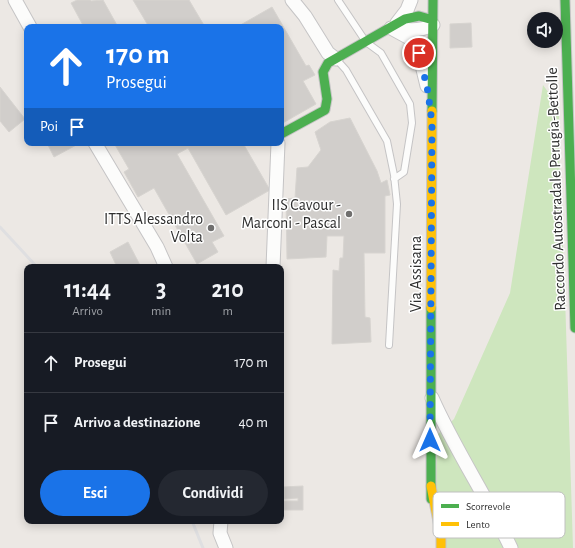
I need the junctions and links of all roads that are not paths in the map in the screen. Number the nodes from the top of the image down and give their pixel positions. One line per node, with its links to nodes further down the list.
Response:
1 (15, 0): 9 (street)
2 (292, 0): 11 (street)
3 (338, 0): 10 (lane)
4 (411, 0): 8 (street)
5 (433, 0): 7 (main road, Via Assisana)
6 (565, 0): 19 (main road, Raccordo Autostradale Perugia-Bettolle)
7 (433, 22): 8 (street); 12 (main road, Via Assisana)
8 (388, 23): 10 (main road); 12 (street)
9 (28, 24)
10 (366, 42): 11 (main road); 16 (lane)
11 (336, 59): 13 (main road); 16 (lane)
12 (432, 123): 21 (main road, Via Assisana)
13 (284, 132)
14 (97, 146): 17 (street)
15 (278, 146): 18 (street)
16 (394, 179): 20 (lane)
17 (165, 264)
18 (273, 264)
19 (575, 328)
20 (389, 345)
21 (430, 393): 22 (main road, Via Assisana); 23 (street)
22 (431, 486): 24 (main road); 26 (main road, Via Assisana)
23 (482, 492)
24 (433, 496)
25 (221, 524): 28 (street)
26 (431, 533)
27 (505, 538): 29 (street)
28 (226, 548)
29 (510, 548)

